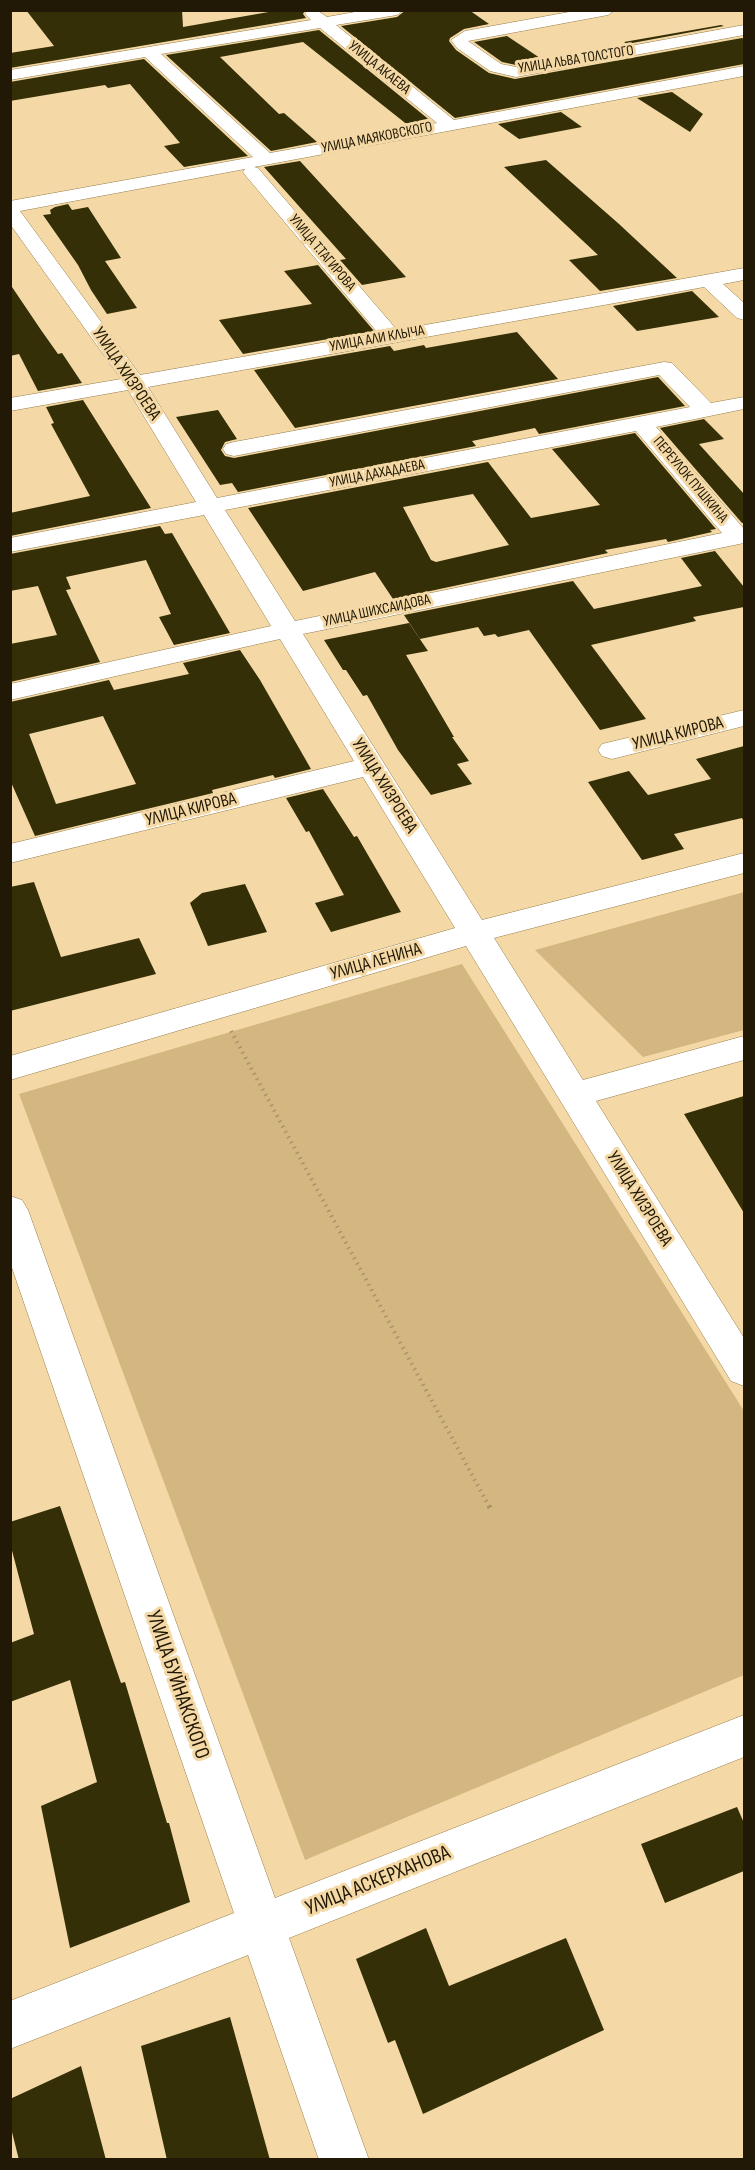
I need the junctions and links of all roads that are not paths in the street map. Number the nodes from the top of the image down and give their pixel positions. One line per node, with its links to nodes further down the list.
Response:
1 (309, 10): 4 (street, УЛИЦА АКАЕВА)
2 (397, 10): 4 (street)
3 (608, 10): 5 (street, УЛИЦА ЛЬВА ТОЛСТОГО)
4 (324, 23): 9 (street); 13 (street, УЛИЦА АКАЕВА)
5 (526, 25): 7 (street); 10 (street, УЛИЦА ЛЬВА ТОЛСТОГО)
6 (744, 30): 10 (street, УЛИЦА ЛЬВА ТОЛСТОГО)
7 (558, 34)
8 (590, 43): 10 (street)
9 (148, 51): 12 (street); 14 (street, УЛИЦА Т.ТАГИРОВА)
10 (622, 52)
11 (744, 71): 13 (street, УЛИЦА МАЯКОВСКОГО)
12 (10, 75)
13 (449, 124): 14 (street, УЛИЦА МАЯКОВСКОГО)
14 (259, 165): 15 (street, УЛИЦА МАЯКОВСКОГО); 19 (street, УЛИЦА Т.ТАГИРОВА)
15 (10, 208): 20 (street, УЛИЦА ХИЗРОЕВА)
16 (744, 274): 17 (street, УЛИЦА АЛИ КЛЫЧА)
17 (709, 281): 18 (street); 19 (street, УЛИЦА АЛИ КЛЫЧА)
18 (744, 314)
19 (391, 336): 20 (street, УЛИЦА АЛИ КЛЫЧА)
20 (134, 382): 22 (street, УЛИЦА АЛИ КЛЫЧА); 26 (street, УЛИЦА ХИЗРОЕВА)
21 (744, 403): 23 (street, УЛИЦА ДАХАДАЕВА)
22 (10, 405)
23 (707, 411): 24 (street, УЛИЦА ДАХАДАЕВА); 25 (street)
24 (641, 423): 26 (street, УЛИЦА ДАХАДАЕВА); 27 (street, ПЕРЕУЛОК ПУШКИНА)
25 (234, 449)
26 (210, 506): 28 (street, УЛИЦА ДАХАДАЕВА); 29 (street, УЛИЦА ХИЗРОЕВА)
27 (741, 537): 29 (street, УЛИЦА ШИХСАИДОВА)
28 (10, 545)
29 (287, 630): 30 (street, УЛИЦА ШИХСАИДОВА); 33 (street, УЛИЦА ХИЗРОЕВА)
30 (10, 692)
31 (744, 718): 32 (street, УЛИЦА КИРОВА)
32 (612, 750)
33 (371, 766): 34 (street, УЛИЦА КИРОВА); 36 (street, УЛИЦА ХИЗРОЕВА)
34 (10, 854)
35 (744, 863): 36 (street, УЛИЦА ЛЕНИНА)
36 (474, 933): 38 (street, УЛИЦА ЛЕНИНА); 39 (street, УЛИЦА ХИЗРОЕВА)
37 (744, 1048): 39 (street)
38 (10, 1068)
39 (574, 1095): 41 (street, УЛИЦА ХИЗРОЕВА)
40 (10, 1210): 43 (street, УЛИЦА БУЙНАКСКОГО)
41 (744, 1370)
42 (744, 1736): 43 (street, УЛИЦА АСКЕРХАНОВА)
43 (262, 1926): 44 (street, УЛИЦА АСКЕРХАНОВА); 45 (street, УЛИЦА БУЙНАКСКОГО)
44 (10, 2025)
45 (344, 2160)

